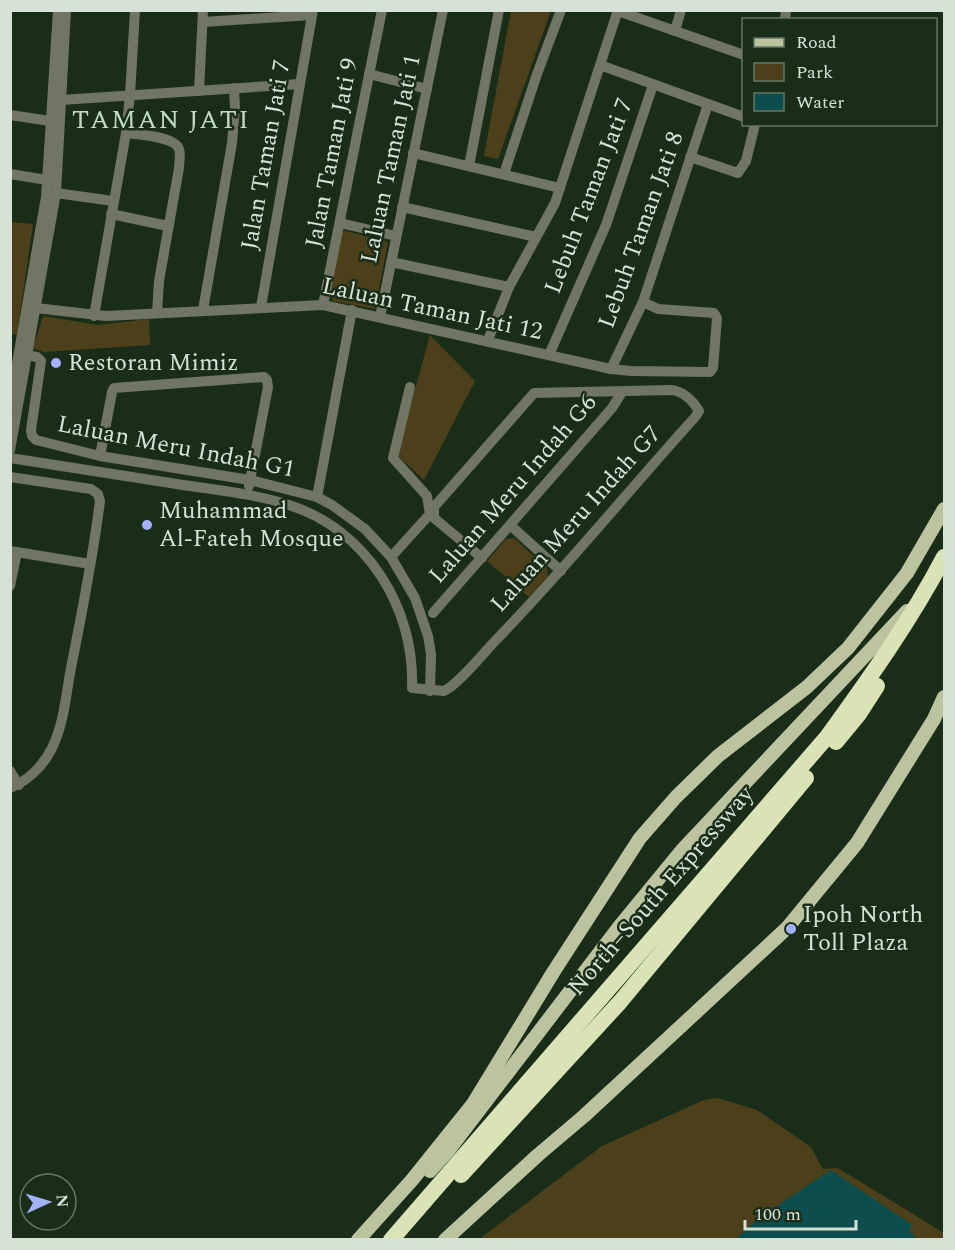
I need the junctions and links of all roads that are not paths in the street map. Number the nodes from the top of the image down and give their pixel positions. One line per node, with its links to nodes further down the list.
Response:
1 (58, 10): 26 (street)
2 (66, 10): 22 (street)
3 (135, 10): 21 (street)
4 (382, 10): 15 (street, Jalan Taman Jati 9)
5 (443, 10): 19 (street, Laluan Taman Jati 1)
6 (500, 10): 31 (street)
7 (561, 10): 33 (street)
8 (681, 10): 12 (street)
9 (618, 11): 12 (street); 14 (street)
10 (312, 13): 11 (street); 16 (street, Jalan Taman Jati 7)
11 (203, 16): 20 (street)
12 (675, 31): 13 (street)
13 (742, 54)
14 (600, 65): 17 (street); 35 (street)
15 (369, 74): 19 (street); 39 (street, Jalan Taman Jati 9)
16 (300, 84): 18 (street); 47 (street, Jalan Taman Jati 7)
17 (653, 85): 23 (street); 56 (street, Lebuh Taman Jati 7)
18 (234, 88): 20 (street); 49 (street)
19 (427, 89): 29 (street, Laluan Taman Jati 1)
20 (199, 90): 21 (street)
21 (130, 95): 22 (street); 28 (street)
22 (61, 100): 26 (street)
23 (708, 104): 25 (street); 30 (street, Lebuh Taman Jati 8)
24 (10, 115): 26 (street)
25 (742, 116)
26 (56, 121): 34 (street)
27 (755, 126): 30 (street)
28 (126, 133): 36 (street); 40 (street)
29 (413, 153): 31 (street); 37 (street, Laluan Taman Jati 1)
30 (690, 157): 45 (street, Lebuh Taman Jati 8)
31 (469, 166): 33 (street)
32 (10, 174): 34 (street)
33 (504, 174): 35 (street)
34 (53, 185): 36 (street); 48 (street)
35 (560, 188): 42 (street)
36 (113, 201): 38 (street)
37 (402, 207): 41 (street, Laluan Taman Jati 1); 42 (street)
38 (111, 214): 40 (street); 52 (street)
39 (340, 223): 41 (street); 46 (street, Jalan Taman Jati 9)
40 (168, 226): 51 (street)
41 (396, 236): 43 (street, Laluan Taman Jati 1)
42 (536, 237): 44 (street)
43 (391, 262): 44 (street); 53 (street, Laluan Taman Jati 1)
44 (509, 287): 54 (street)
45 (643, 302): 57 (street, Lebuh Taman Jati 8); 57 (street, Laluan Taman Jati 12)
46 (323, 305): 47 (street, Laluan Taman Jati 12); 50 (street, Laluan Taman Jati 12)
47 (261, 307): 49 (street, Laluan Taman Jati 12)
48 (32, 308): 52 (street, Laluan Taman Jati 12); 55 (street)
49 (203, 310): 51 (street, Laluan Taman Jati 12)
50 (352, 310): 53 (street, Laluan Taman Jati 12); 69 (street)
51 (157, 313): 52 (street, Laluan Taman Jati 12)
52 (94, 316)
53 (380, 317): 54 (street, Laluan Taman Jati 12)
54 (488, 340): 56 (street, Laluan Taman Jati 12)
55 (23, 355): 58 (street); 59 (street, Laluan Meru Indah G1); 62 (street)
56 (549, 355): 57 (street, Laluan Taman Jati 12)
57 (611, 369)
58 (23, 380): 59 (street); 63 (street)
59 (38, 383): 64 (street, Laluan Meru Indah G1)
60 (410, 387): 73 (street)
61 (621, 392): 71 (street, Laluan Meru Indah G6); 75 (street); 77 (street, Laluan Meru Indah G7)
62 (10, 403)
63 (10, 450)
64 (100, 456): 67 (street, Laluan Meru Indah G1); 67 (street)
65 (10, 458): 68 (street)
66 (10, 477): 76 (street)
67 (250, 480): 68 (street); 69 (street, Laluan Meru Indah G1)
68 (247, 495): 82 (street, Laluan Meru Indah G7)
69 (316, 497): 73 (street, Laluan Meru Indah G1)
70 (945, 509): 86 (main road)
71 (510, 525): 75 (street, Laluan Meru Indah G6); 77 (street)
72 (14, 551): 76 (street); 79 (street)
73 (391, 557): 82 (street, Laluan Meru Indah G1)
74 (945, 557): 80 (highway, North–South Expressway)
75 (482, 558): 81 (street, Laluan Meru Indah G6)
76 (90, 564): 85 (street)
77 (561, 571): 82 (street, Laluan Meru Indah G7)
78 (945, 582): 89 (highway, North–South Expressway)
79 (10, 586)
80 (928, 589): 87 (main road); 88 (highway, North–South Expressway)
81 (434, 613)
82 (430, 690)
83 (945, 697): 90 (main road)
84 (10, 771): 85 (street)
85 (15, 787)
86 (358, 1239)
87 (369, 1239)
88 (391, 1239)
89 (402, 1239)
90 (445, 1239)

